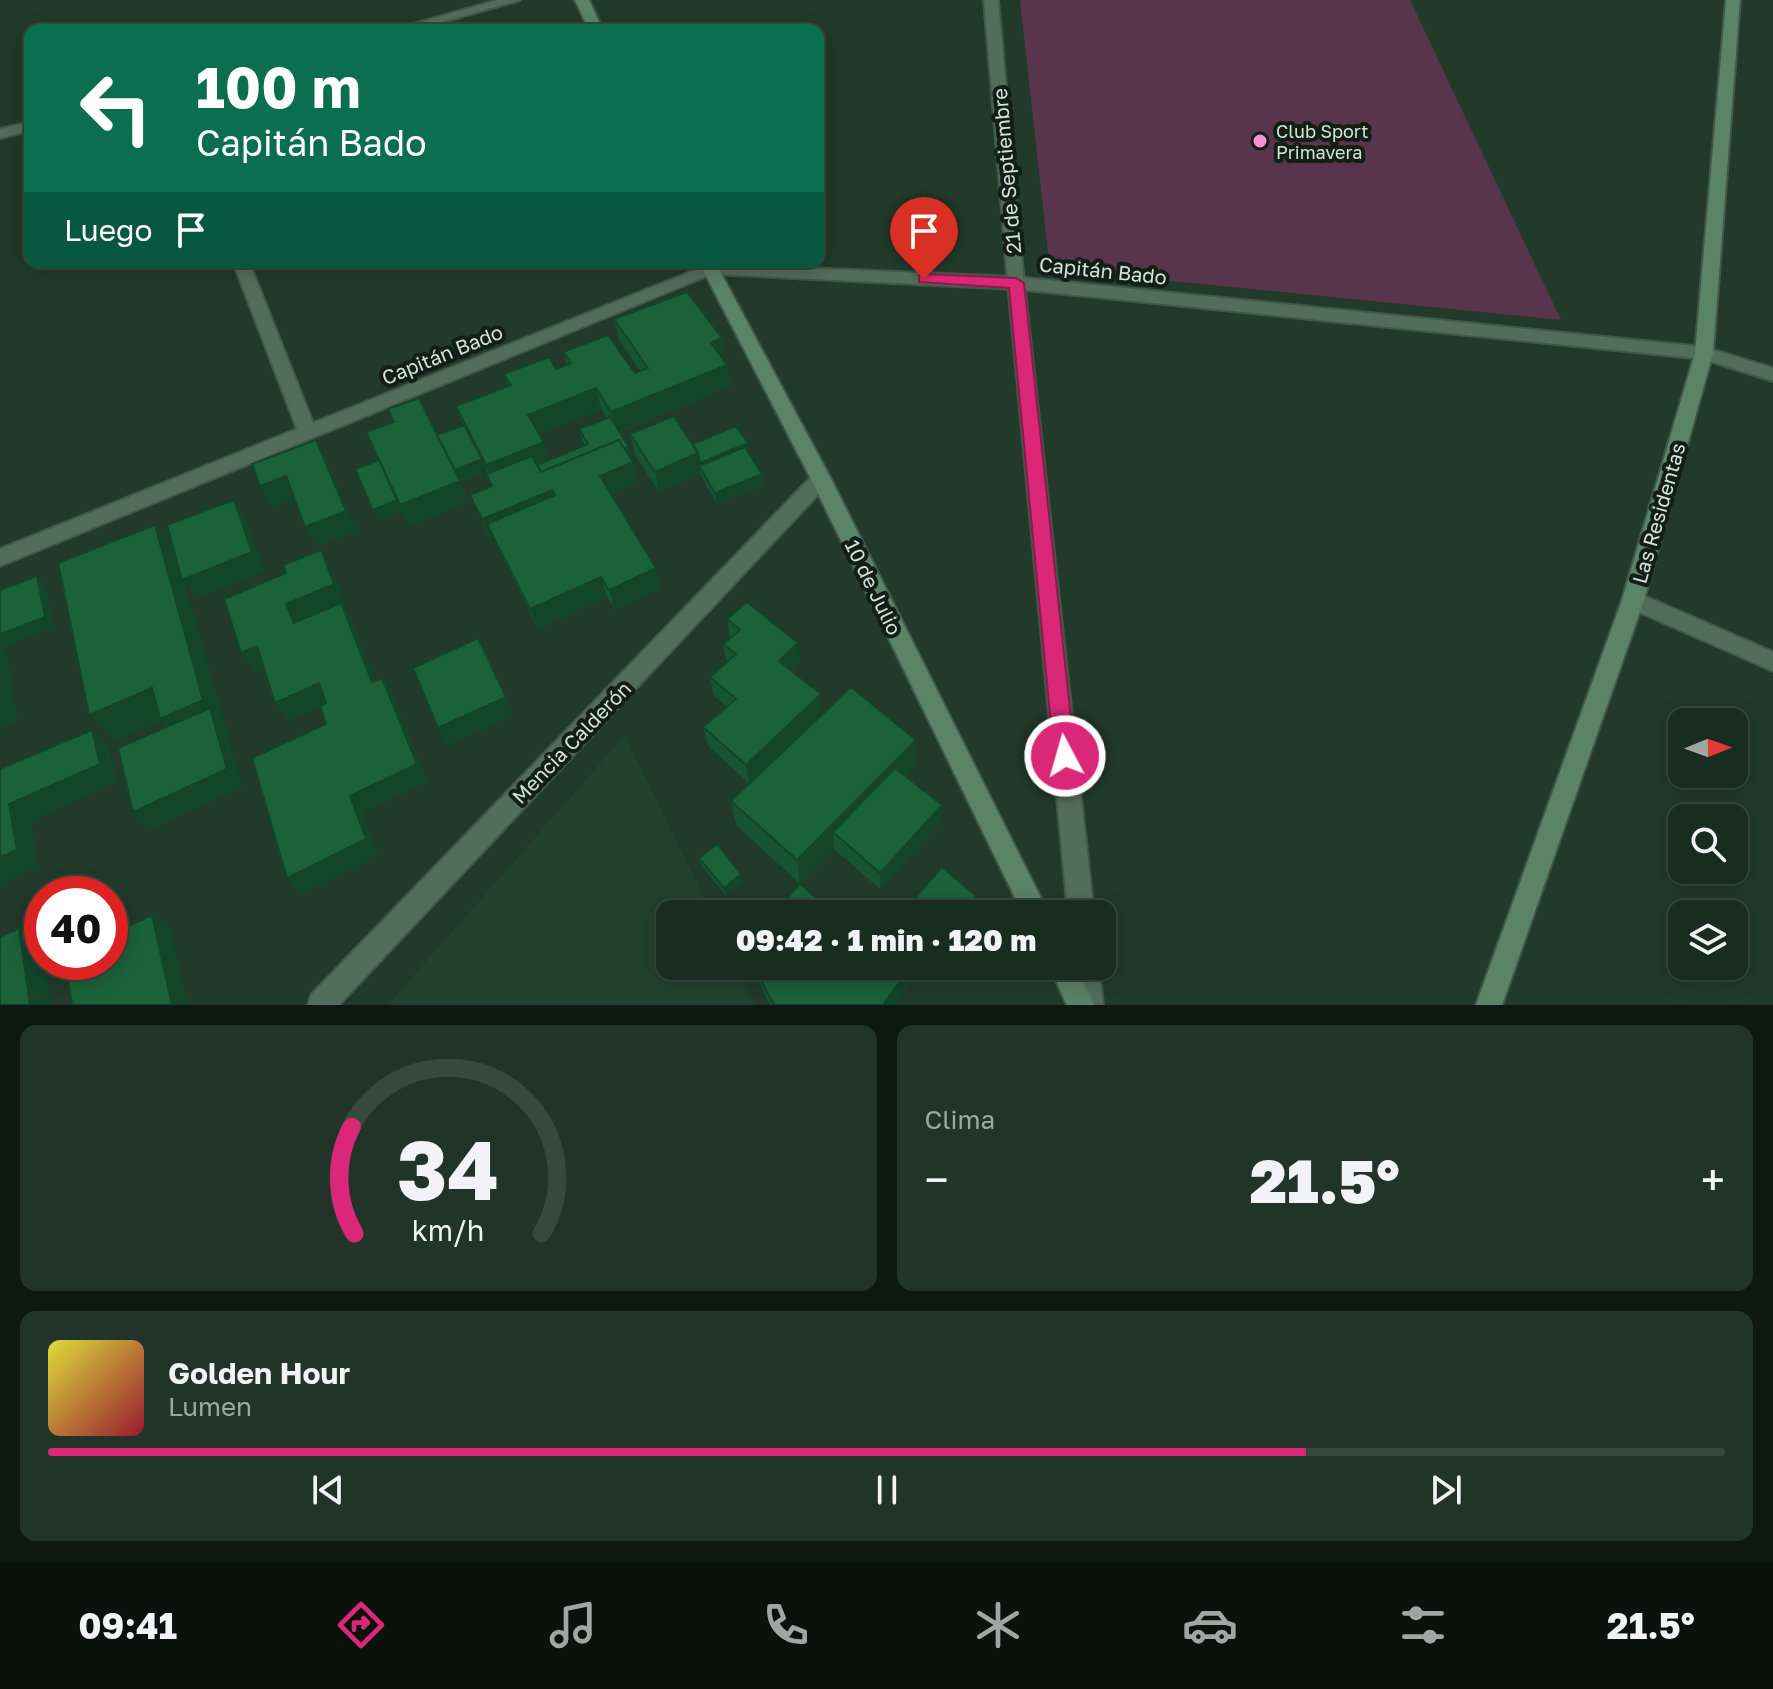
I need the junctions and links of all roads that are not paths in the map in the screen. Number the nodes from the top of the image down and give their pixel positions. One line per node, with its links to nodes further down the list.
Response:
1 (513, 0): 6 (street)
2 (582, 0): 7 (main road)
3 (991, 0): 14 (street, 21 de Septiembre)
4 (1727, 0): 5 (street)
5 (1733, 0): 15 (main road, Las Residentas)
6 (422, 24)
7 (593, 24)
8 (24, 128): 9 (street)
9 (0, 134)
10 (243, 268): 17 (street)
11 (701, 268): 17 (street, Capitán Bado)
12 (710, 268): 18 (main road, 10 de Julio)
13 (759, 268): 14 (street, Capitán Bado)
14 (1016, 283): 15 (street, Capitán Bado); 23 (street, 21 de Septiembre)
15 (1704, 353): 16 (street, Capitán Bado); 20 (main road, Las Residentas)
16 (1773, 375)
17 (308, 433): 19 (street, Capitán Bado)
18 (821, 479): 22 (main road, 10 de Julio); 27 (street, Mencia Calderón)
19 (0, 558)
20 (1633, 600): 21 (street); 26 (main road, Las Residentas)
21 (1773, 662)
22 (1029, 900)
23 (1080, 900)
24 (1069, 980): 28 (main road)
25 (1087, 980): 29 (street)
26 (1495, 1003)
27 (321, 1005)
28 (1081, 1005)
29 (1090, 1005)

